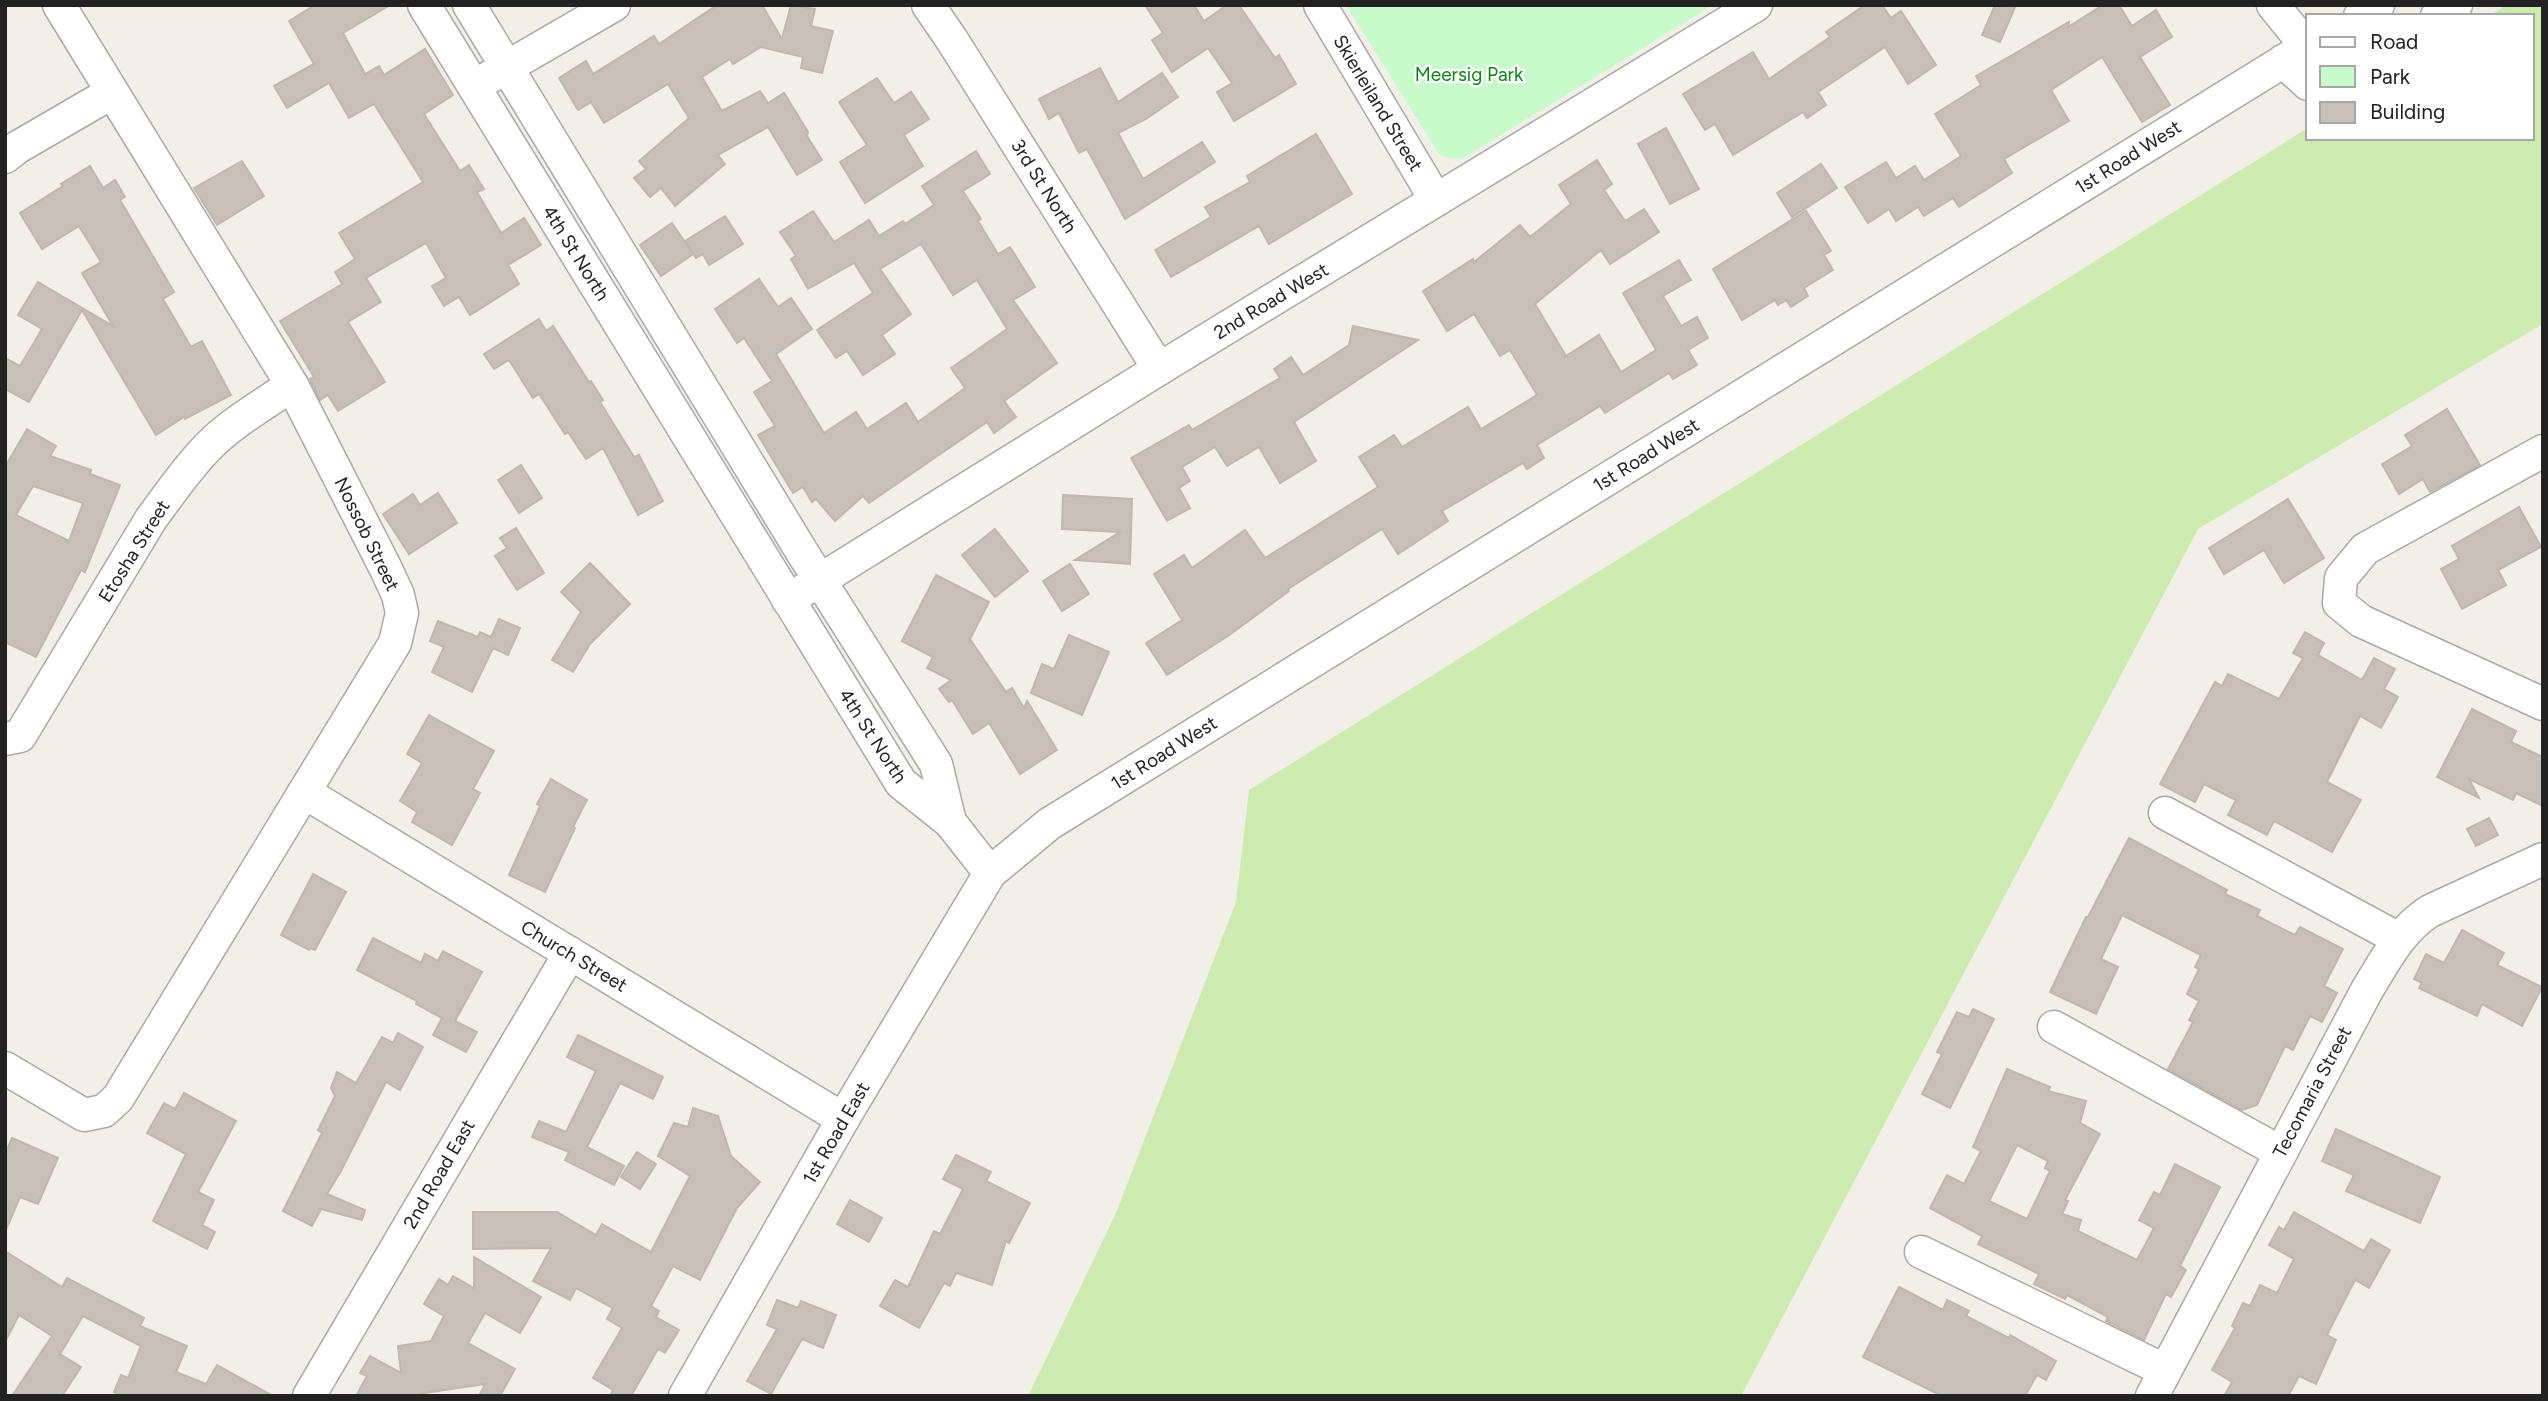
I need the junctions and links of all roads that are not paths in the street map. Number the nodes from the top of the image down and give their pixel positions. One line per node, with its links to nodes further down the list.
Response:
1 (59, 5): 15 (street, Nossob Street)
2 (424, 5): 14 (street, 4th St North)
3 (468, 5): 12 (street, 4th St North)
4 (614, 5): 12 (street)
5 (928, 5): 18 (street, 3rd St North)
6 (1320, 5): 17 (street, Skierleiland Street)
7 (1756, 5): 17 (street, 2nd Road West)
8 (2273, 5): 11 (street)
9 (2456, 5): 10 (street)
10 (2440, 14)
11 (2299, 51): 13 (street); 29 (street, 1st Road West)
12 (507, 68): 14 (street); 21 (street, 4th St North)
13 (2306, 77)
14 (473, 86): 22 (street, 4th St North)
15 (111, 93): 16 (street); 19 (street, Nossob Street)
16 (5, 157)
17 (1436, 200): 18 (street, 2nd Road West)
18 (1158, 369): 21 (street, 2nd Road West)
19 (292, 386): 24 (street, Etosha Street); 25 (street, Nossob Street)
20 (2543, 452): 23 (street)
21 (820, 582): 22 (street, 2nd Road West); 27 (street, 4th St North)
22 (788, 600): 27 (street, 4th St North)
23 (2543, 704)
24 (5, 739)
25 (304, 792): 31 (street, Church Street); 33 (street, Nossob Street)
26 (2165, 813): 30 (street)
27 (950, 822): 29 (street)
28 (2543, 859): 30 (street, Tecomaria Street)
29 (990, 873): 34 (street, 1st Road East)
30 (2399, 939): 35 (street, Tecomaria Street)
31 (569, 953): 34 (street, Church Street); 38 (street, 2nd Road East)
32 (2054, 1027): 35 (street)
33 (5, 1068)
34 (843, 1119): 39 (street, 1st Road East)
35 (2280, 1152): 37 (street, Tecomaria Street)
36 (1921, 1252): 37 (street)
37 (2158, 1383)
38 (309, 1396)
39 (685, 1396)

